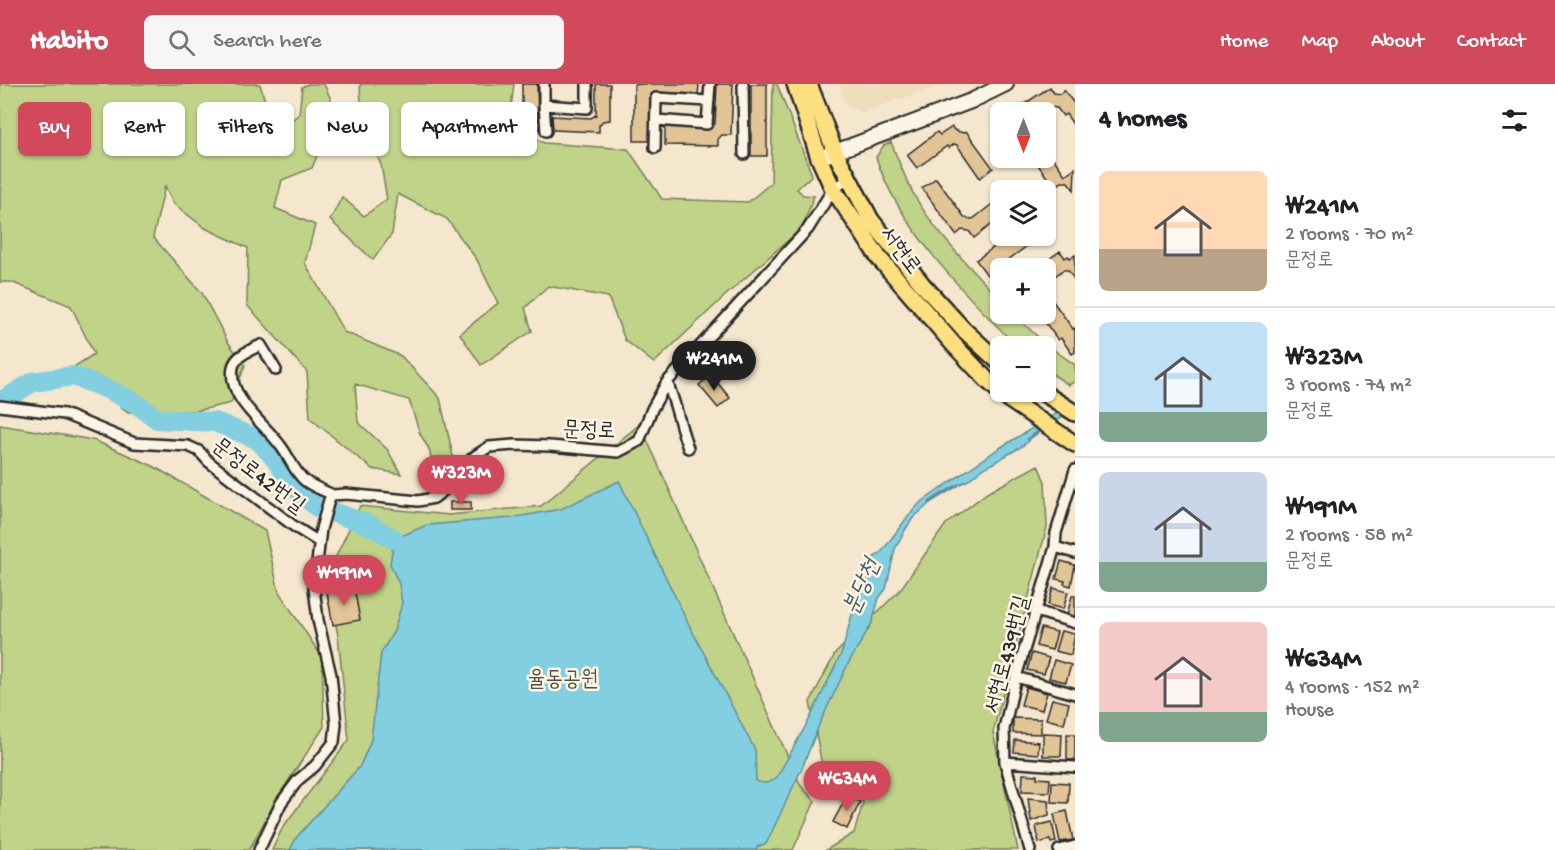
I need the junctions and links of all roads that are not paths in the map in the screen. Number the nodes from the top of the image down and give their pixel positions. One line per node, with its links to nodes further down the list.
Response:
1 (544, 84): 9 (street)
2 (587, 84): 9 (street)
3 (710, 84): 8 (street)
4 (743, 84): 14 (street)
5 (795, 84): 15 (main road, 서현로)
6 (809, 84): 13 (main road, 서현로)
7 (1006, 84): 13 (street)
8 (709, 101): 10 (street); 10 (street)
9 (544, 105): 11 (street)
10 (656, 120): 12 (street)
11 (546, 130)
12 (655, 148)
13 (835, 152): 15 (street); 16 (main road, 서현로)
14 (744, 154)
15 (819, 158): 17 (main road, 서현로)
16 (849, 179): 17 (street, 문정로); 18 (main road, 서현로)
17 (833, 189): 20 (street, 문정로); 24 (main road, 서현로)
18 (990, 354)
19 (276, 370): 27 (street)
20 (667, 382): 25 (street); 27 (street, 문정로)
21 (1056, 401): 23 (main road)
22 (2, 406): 28 (street, 문정로42번길)
23 (1075, 413)
24 (1074, 443)
25 (688, 448)
26 (1075, 470): 29 (street, 서현로439번길)
27 (331, 498): 28 (street)
28 (319, 542): 38 (street)
29 (1055, 548): 30 (street); 31 (street, 서현로439번길)
30 (1075, 553)
31 (1036, 611): 32 (street); 33 (street, 서현로439번길)
32 (1075, 623)
33 (1016, 677): 34 (street); 35 (street, 서현로439번길)
34 (1075, 694)
35 (1005, 762): 36 (street); 39 (street, 서현로439번길)
36 (1075, 767)
37 (1075, 846): 40 (street)
38 (259, 850)
39 (1030, 850)
40 (1059, 850)

